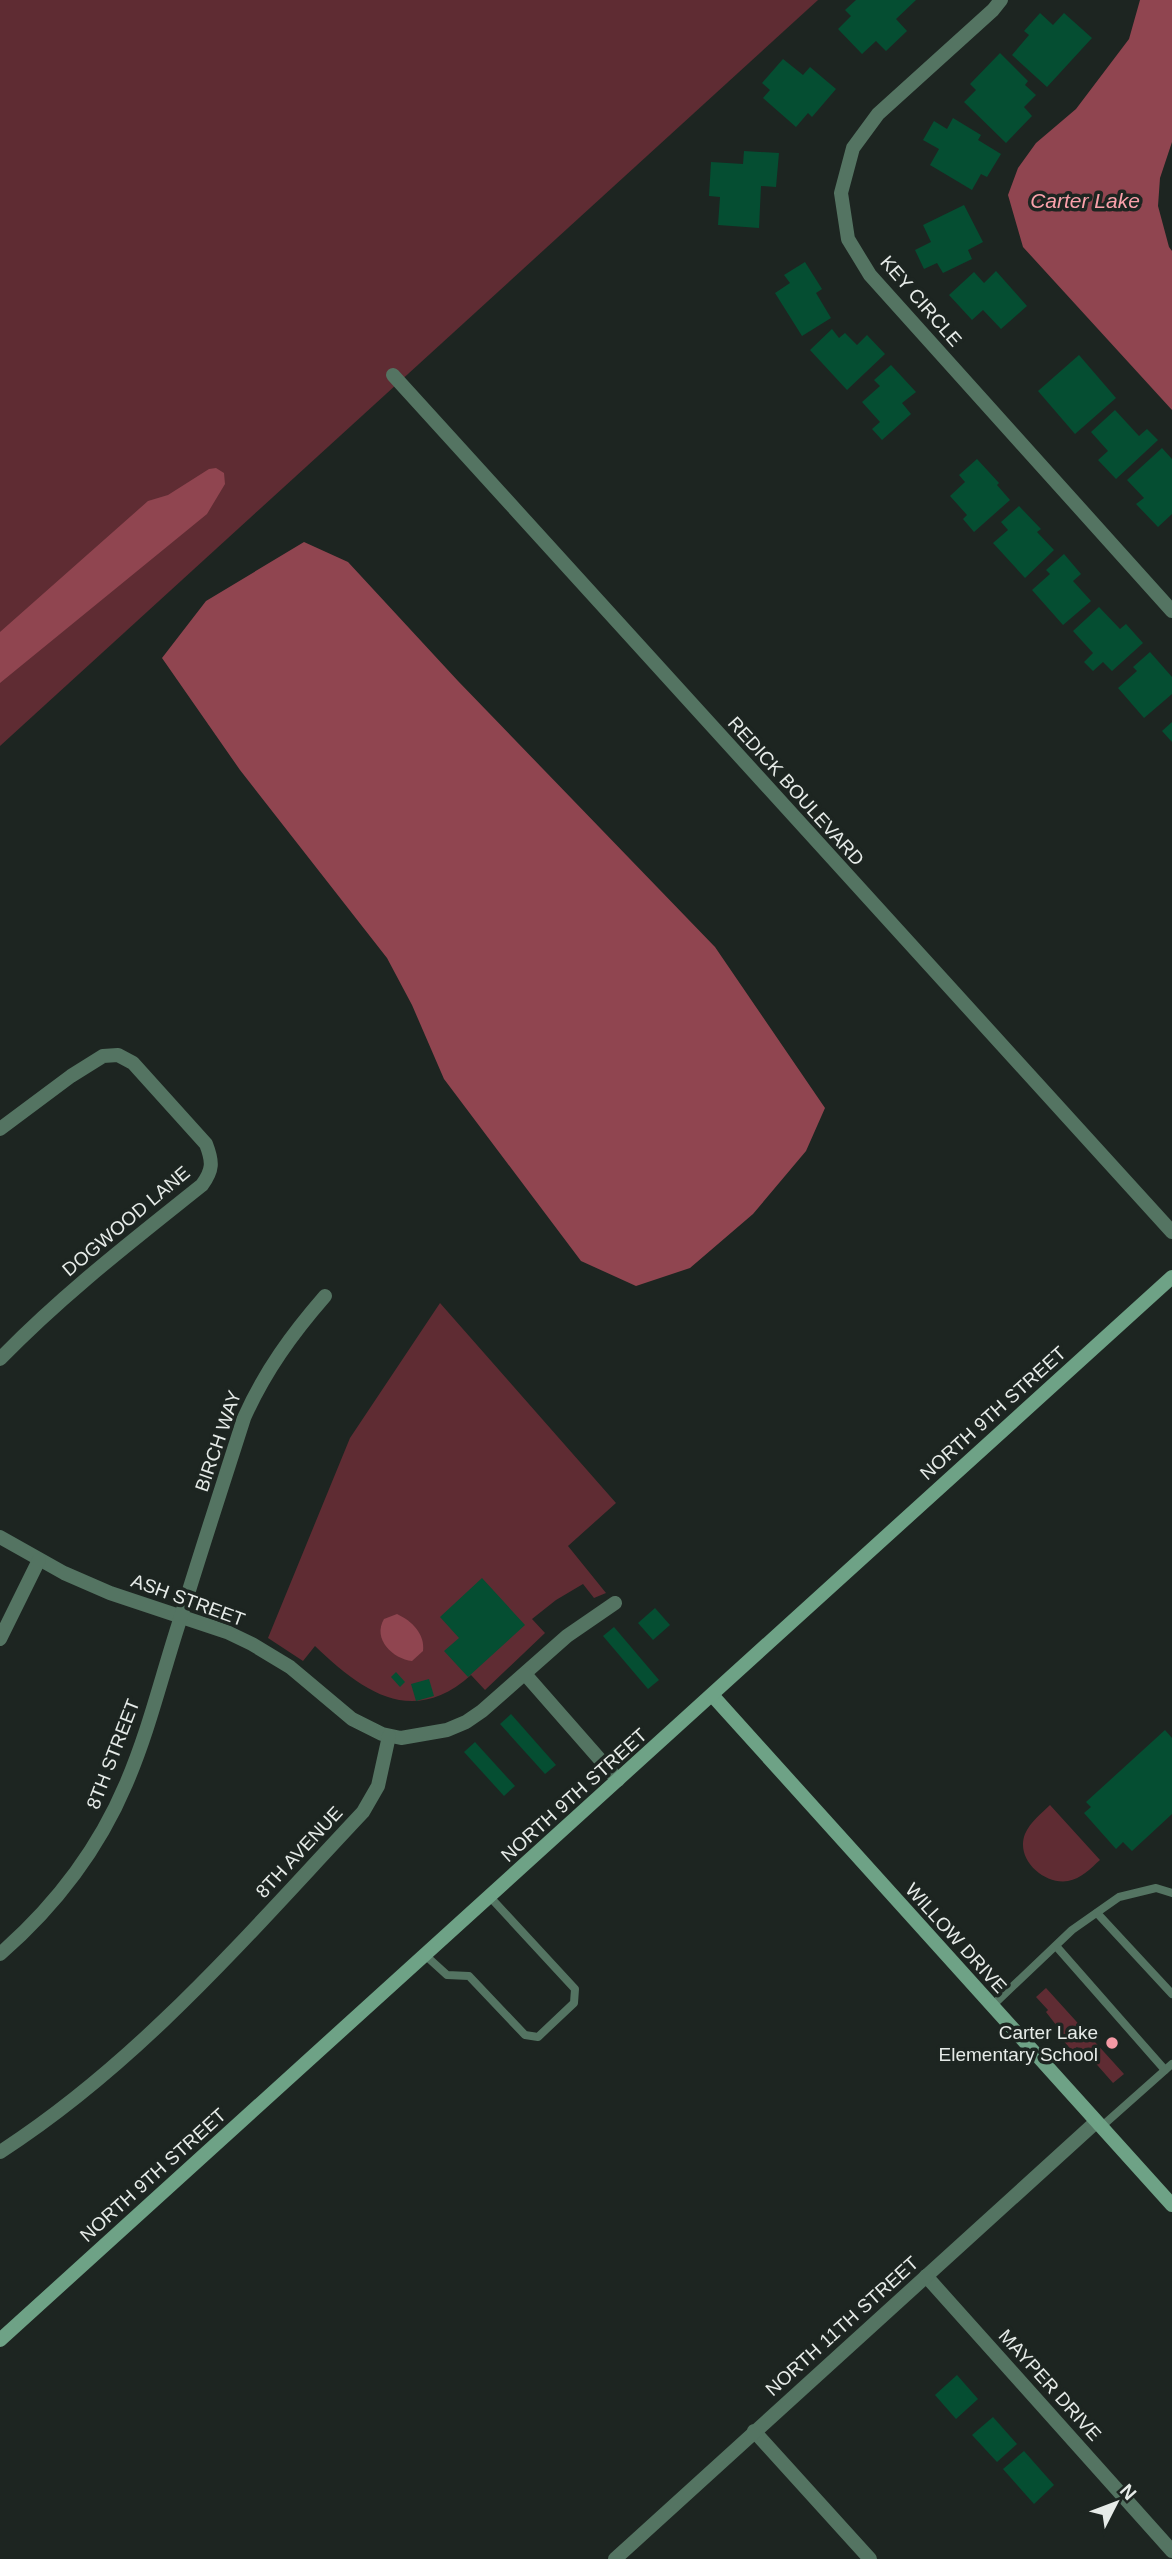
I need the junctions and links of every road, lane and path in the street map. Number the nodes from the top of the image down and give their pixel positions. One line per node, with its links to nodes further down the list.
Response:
1 (1001, 0): 3 (street, KEY CIRCLE)
2 (393, 375): 5 (street, REDICK BOULEVARD)
3 (1172, 611)
4 (0, 1129): 8 (street, DOGWOOD LANE)
5 (1172, 1232)
6 (1169, 1284): 15 (street, NORTH 9TH STREET)
7 (325, 1296): 12 (street, BIRCH WAY)
8 (0, 1359)
9 (0, 1537): 10 (street, ASH STREET)
10 (40, 1560): 12 (street, ASH STREET); 13 (street)
11 (615, 1603): 14 (street)
12 (181, 1617): 16 (street, ASH STREET); 22 (street, 8TH STREET)
13 (0, 1639)
14 (525, 1674): 16 (street); 17 (street)
15 (712, 1695): 17 (street, NORTH 9TH STREET); 25 (street, WILLOW DRIVE)
16 (389, 1735): 28 (street, 8TH AVENUE)
17 (618, 1780): 19 (street, NORTH 9TH STREET)
18 (1172, 1893): 20 (lane)
19 (490, 1896): 23 (street, NORTH 9TH STREET); 23 (lane)
20 (1097, 1913): 21 (lane); 24 (lane)
21 (1056, 1946): 25 (lane); 26 (lane)
22 (0, 1954)
23 (425, 1955): 31 (street, NORTH 9TH STREET)
24 (1172, 1994)
25 (992, 2006): 27 (street, WILLOW DRIVE)
26 (1169, 2067): 27 (lane)
27 (1098, 2124): 29 (street, WILLOW DRIVE); 30 (street, NORTH 11TH STREET)
28 (0, 2152)
29 (1172, 2205)
30 (926, 2276): 32 (street, NORTH 11TH STREET); 33 (street, MAYPER DRIVE)
31 (0, 2340)
32 (754, 2431): 34 (street, NORTH 11TH STREET); 35 (street)
33 (1172, 2550)
34 (615, 2559)
35 (870, 2559)

